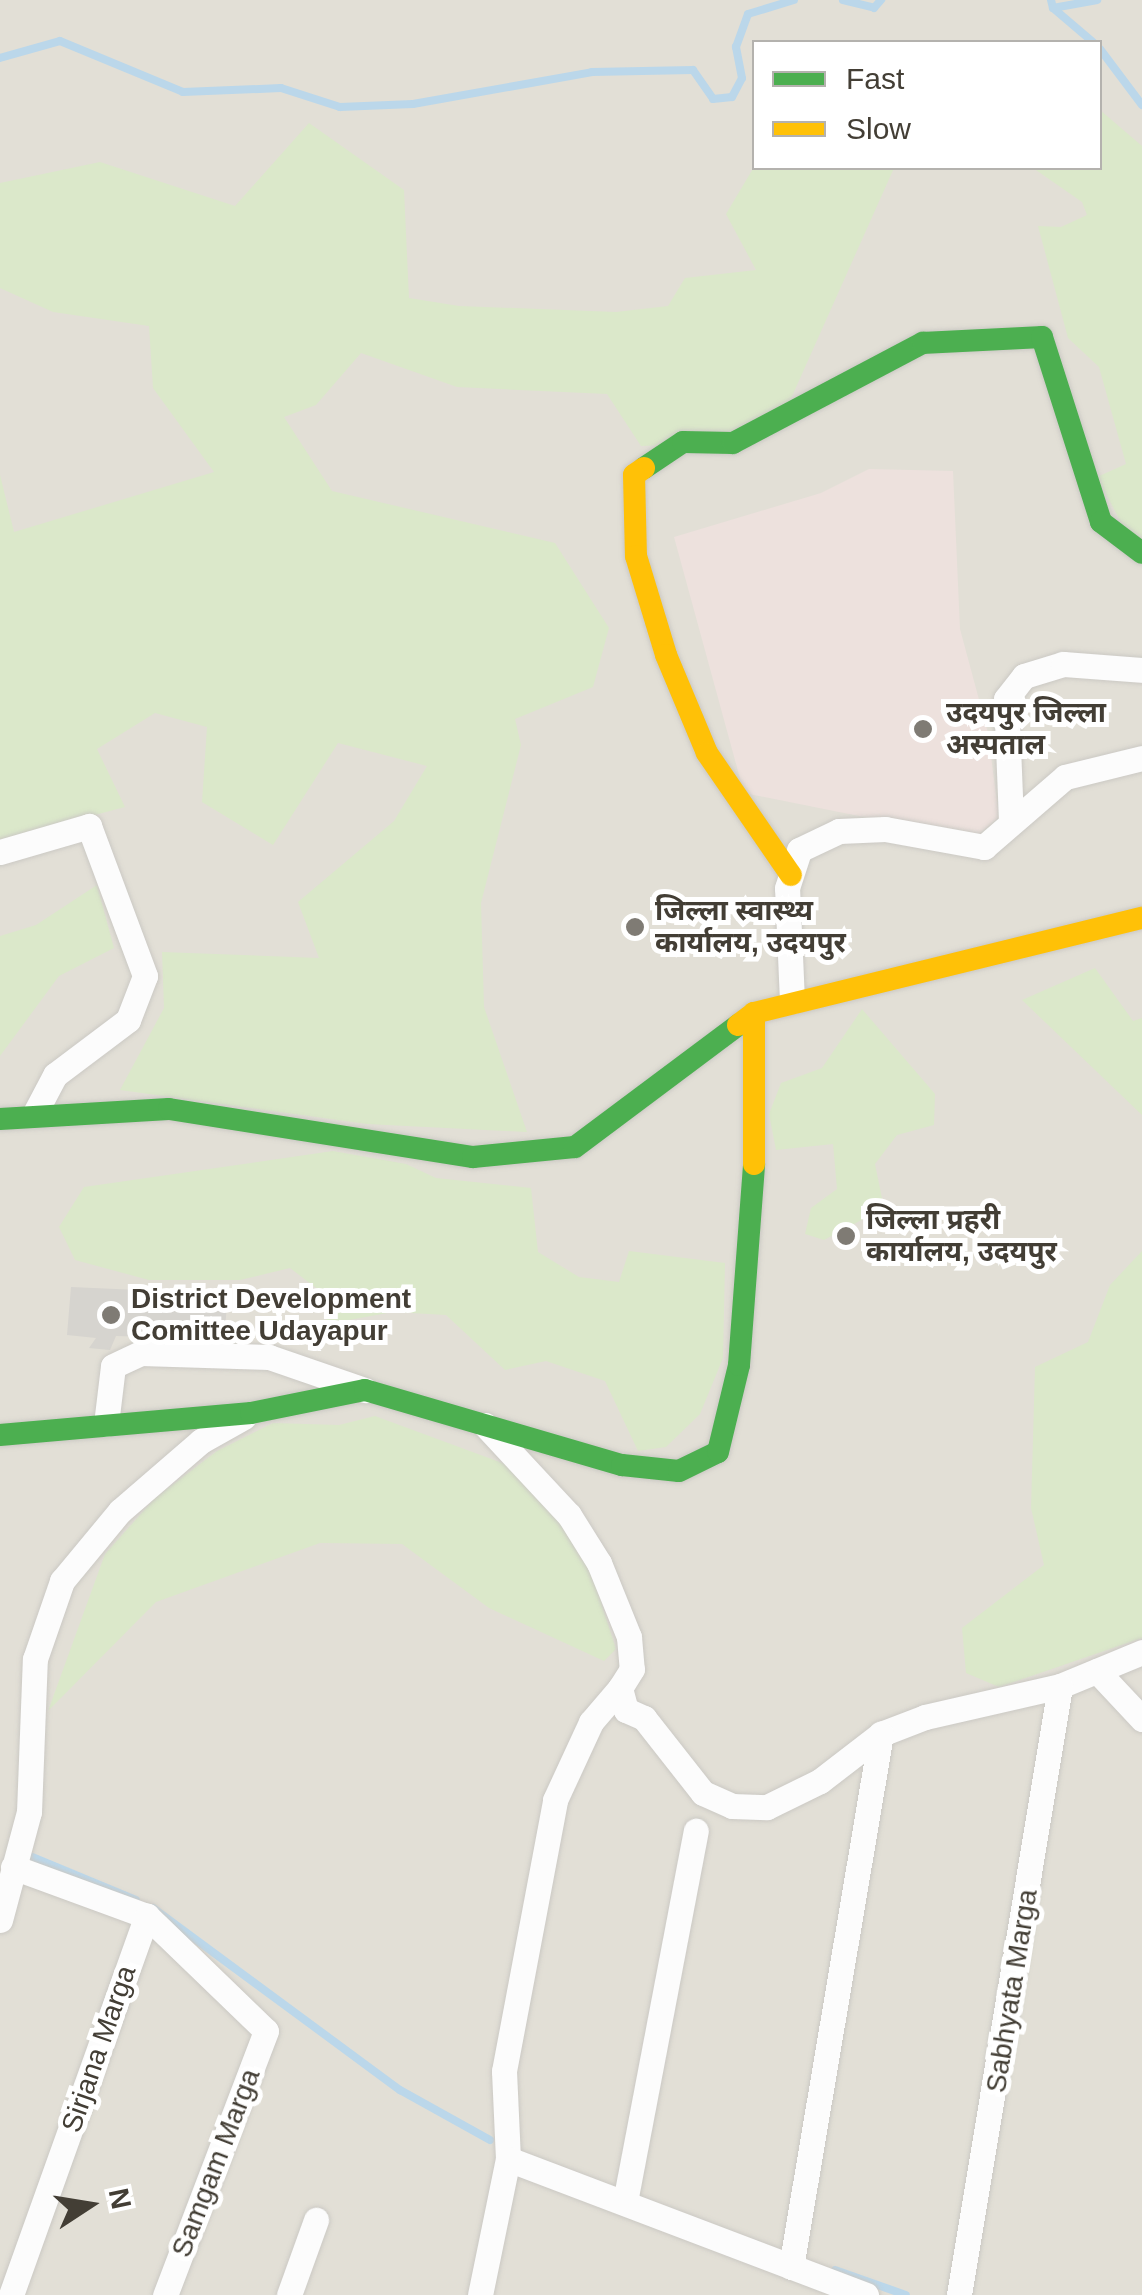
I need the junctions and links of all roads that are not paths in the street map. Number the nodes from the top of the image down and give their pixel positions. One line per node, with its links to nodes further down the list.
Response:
1 (1142, 553): 6 (street)
2 (1142, 670): 4 (street)
3 (1142, 758): 4 (street)
4 (1012, 821): 6 (street)
5 (0, 852): 10 (street)
6 (791, 875): 8 (street)
7 (1142, 918): 8 (street)
8 (792, 1001): 9 (street)
9 (754, 1013): 10 (street); 14 (street)
10 (35, 1113): 11 (street)
11 (0, 1119)
12 (365, 1390): 13 (street); 14 (street); 15 (street)
13 (251, 1413): 15 (street); 24 (street)
14 (482, 1422): 20 (street)
15 (106, 1424): 16 (street)
16 (0, 1435)
17 (1142, 1652): 18 (street)
18 (1097, 1671): 19 (street); 21 (street)
19 (1060, 1686): 22 (street); 36 (street, Sabhyata Marga)
20 (620, 1688): 22 (street); 27 (street)
21 (1142, 1718)
22 (881, 1734): 30 (street)
23 (696, 1831): 28 (street)
24 (13, 1868): 25 (street); 26 (street)
25 (146, 1916): 31 (street, Sirjana Marga); 32 (street, Samgam Marga)
26 (0, 1920)
27 (508, 2159): 28 (street); 34 (street)
28 (625, 2202): 30 (street)
29 (316, 2220): 33 (street)
30 (791, 2268): 35 (street)
31 (11, 2295)
32 (165, 2295)
33 (289, 2295)
34 (480, 2295)
35 (866, 2295)
36 (959, 2295)

